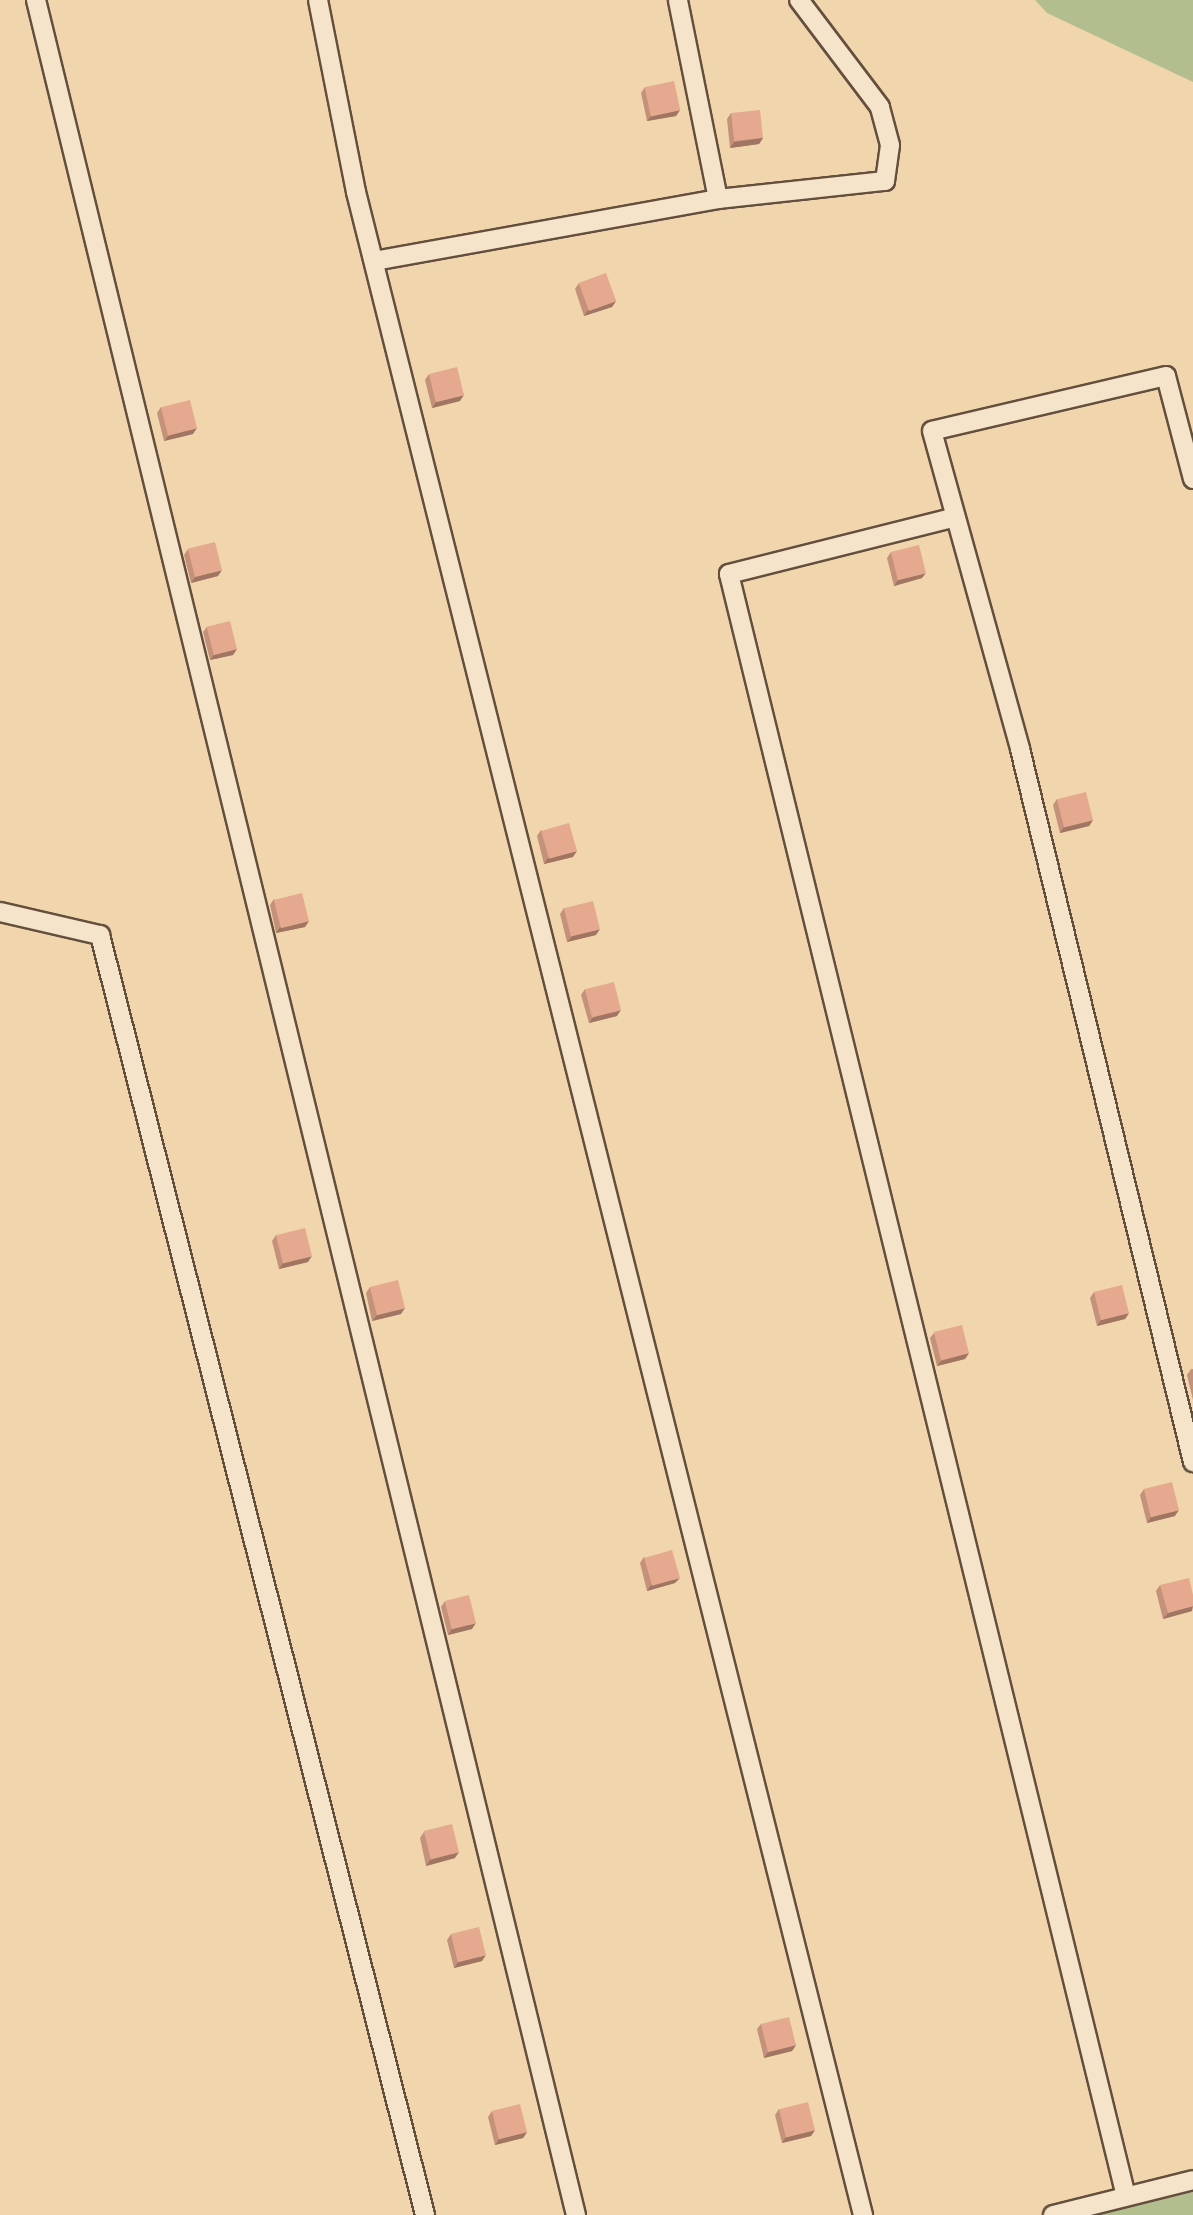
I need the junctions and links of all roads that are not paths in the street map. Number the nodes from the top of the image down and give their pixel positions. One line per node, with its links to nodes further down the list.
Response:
1 (36, 0): 14 (lane)
2 (318, 0): 6 (lane)
3 (678, 0): 5 (lane)
4 (798, 0): 5 (lane)
5 (718, 199): 6 (lane)
6 (374, 261): 15 (lane)
7 (1193, 479): 8 (lane)
8 (952, 518): 10 (lane); 12 (lane)
9 (0, 912): 13 (lane)
10 (1193, 1462)
11 (1193, 2180): 12 (lane)
12 (1126, 2196): 16 (lane)
13 (425, 2215)
14 (576, 2215)
15 (863, 2215)
16 (1052, 2215)

